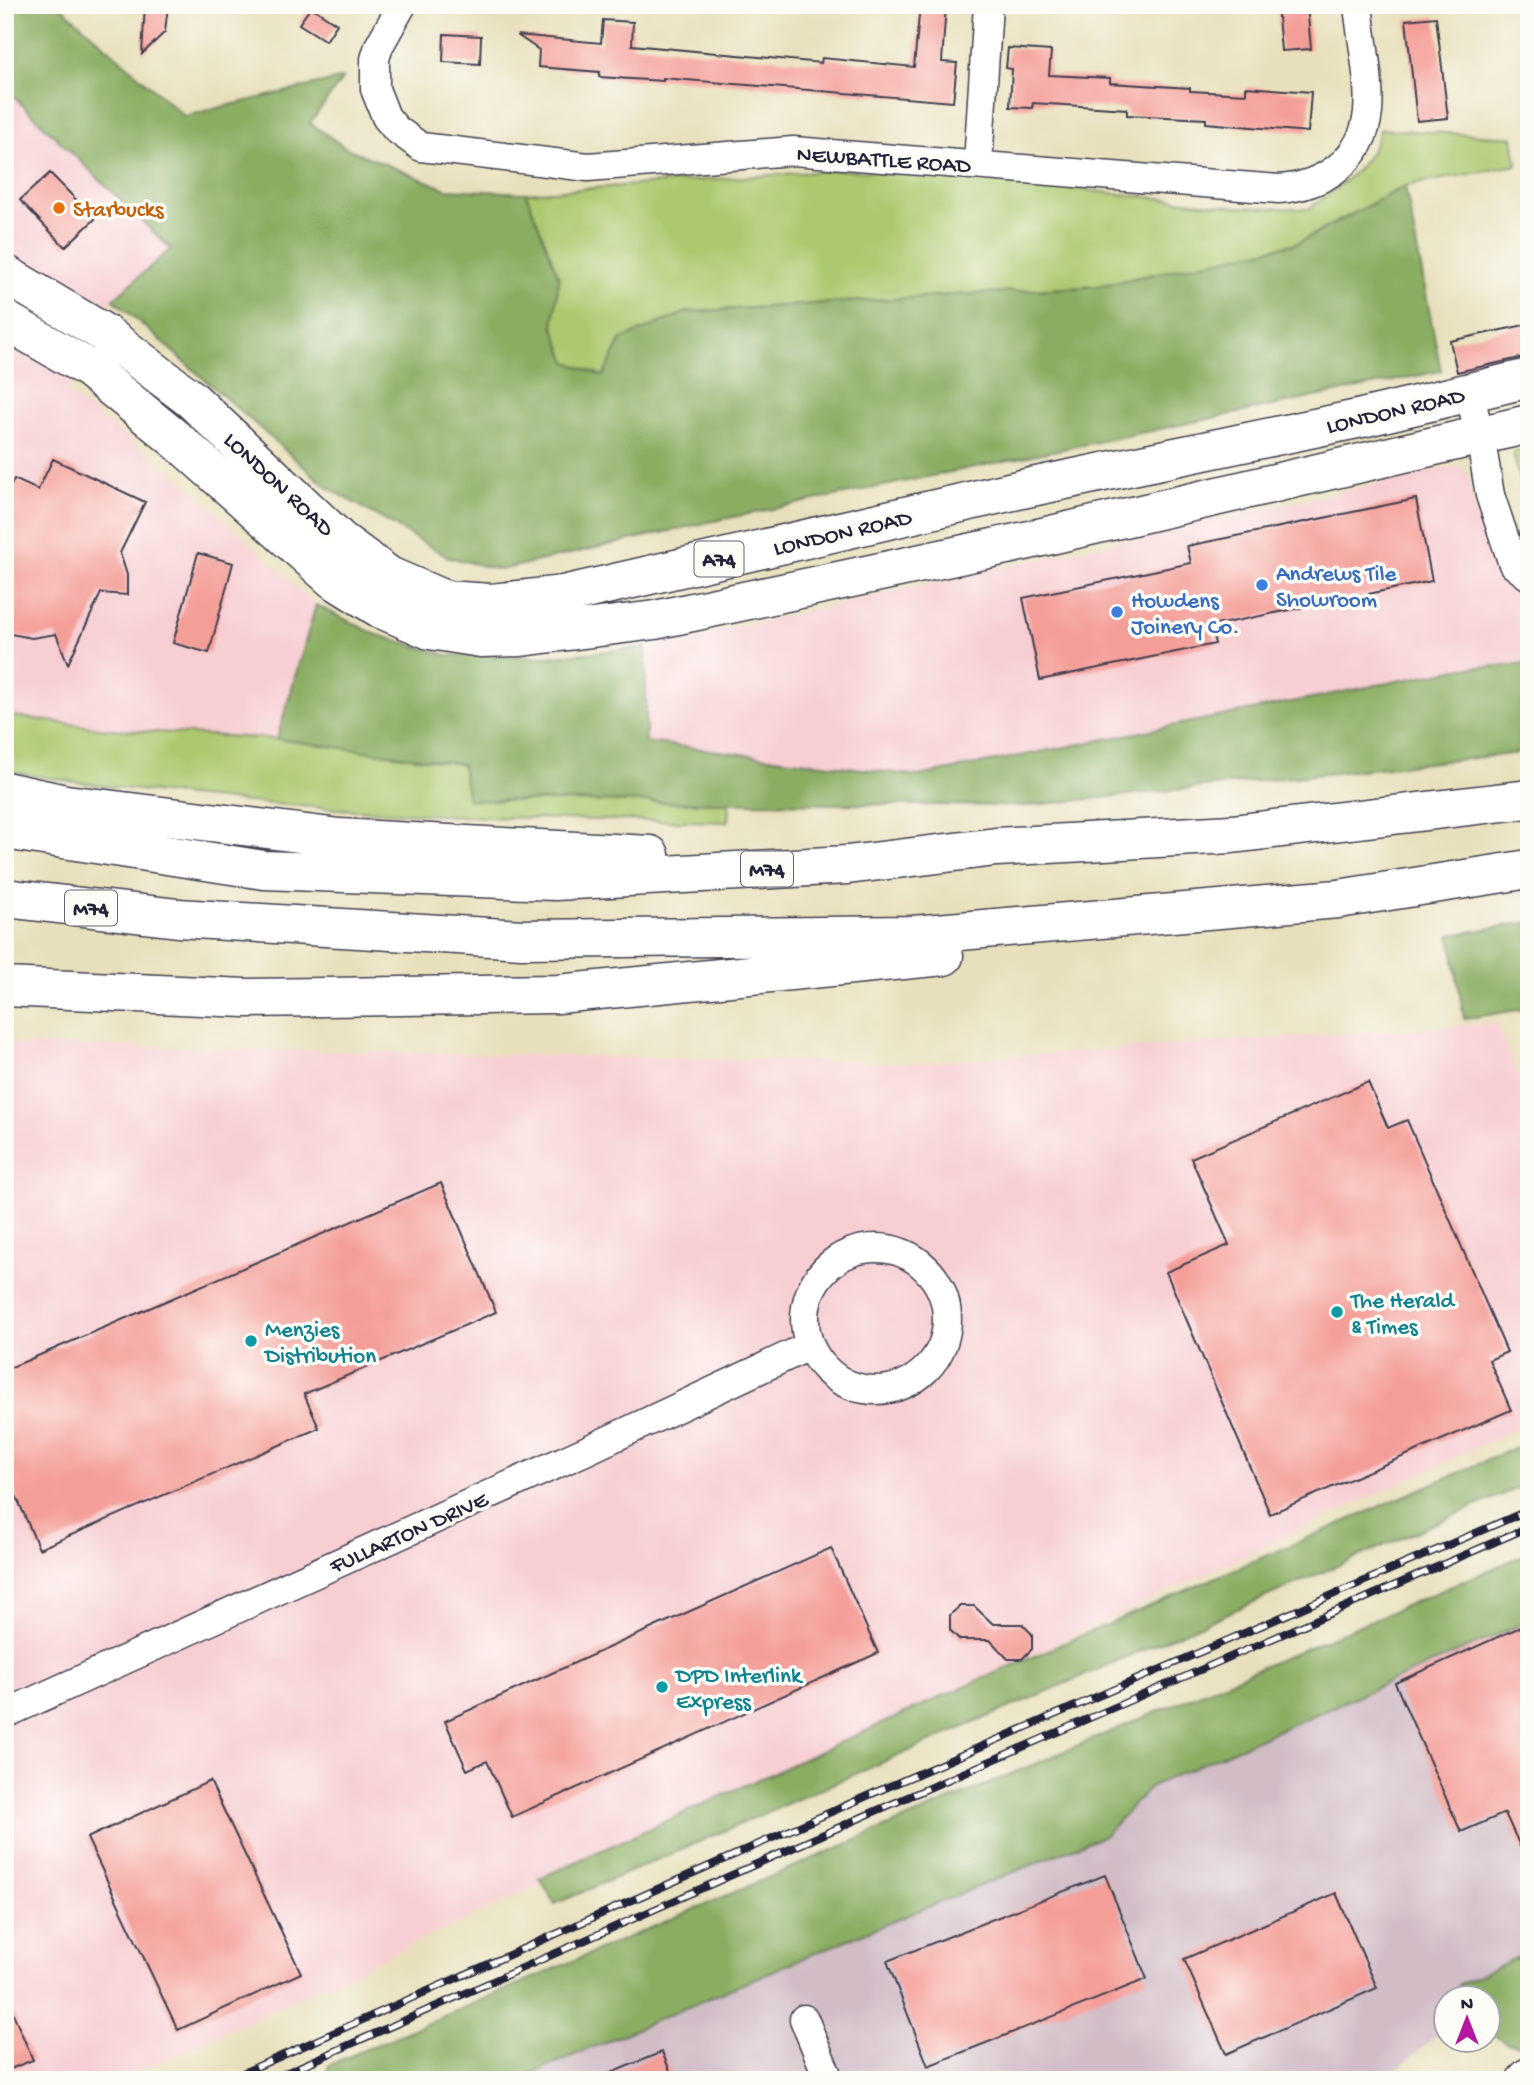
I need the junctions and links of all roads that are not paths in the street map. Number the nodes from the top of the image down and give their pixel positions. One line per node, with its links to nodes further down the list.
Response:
1 (402, 5): 4 (street, NEWBATTLE ROAD)
2 (988, 5): 4 (street)
3 (1358, 5): 4 (street, NEWBATTLE ROAD)
4 (978, 164)
5 (5, 274): 8 (main road, LONDON ROAD / A74)
6 (5, 320): 10 (main road, LONDON ROAD / A74)
7 (1529, 378): 8 (main road, LONDON ROAD / A74)
8 (1469, 393): 10 (street)
9 (1529, 424): 10 (main road, LONDON ROAD / A74)
10 (1480, 435): 11 (street)
11 (1529, 576)
12 (5, 791): 15 (main road, M74)
13 (1529, 799): 15 (main road, M74)
14 (5, 830): 15 (main road, M74)
15 (846, 865)
16 (1529, 869): 18 (main road, M74)
17 (5, 898): 18 (main road, M74)
18 (1338, 900): 19 (main road, M74)
19 (5, 987)
20 (809, 1346): 20 (street); 21 (street, FULLARTON DRIVE)
21 (5, 1714)
22 (804, 2019): 23 (street)
23 (829, 2080)

